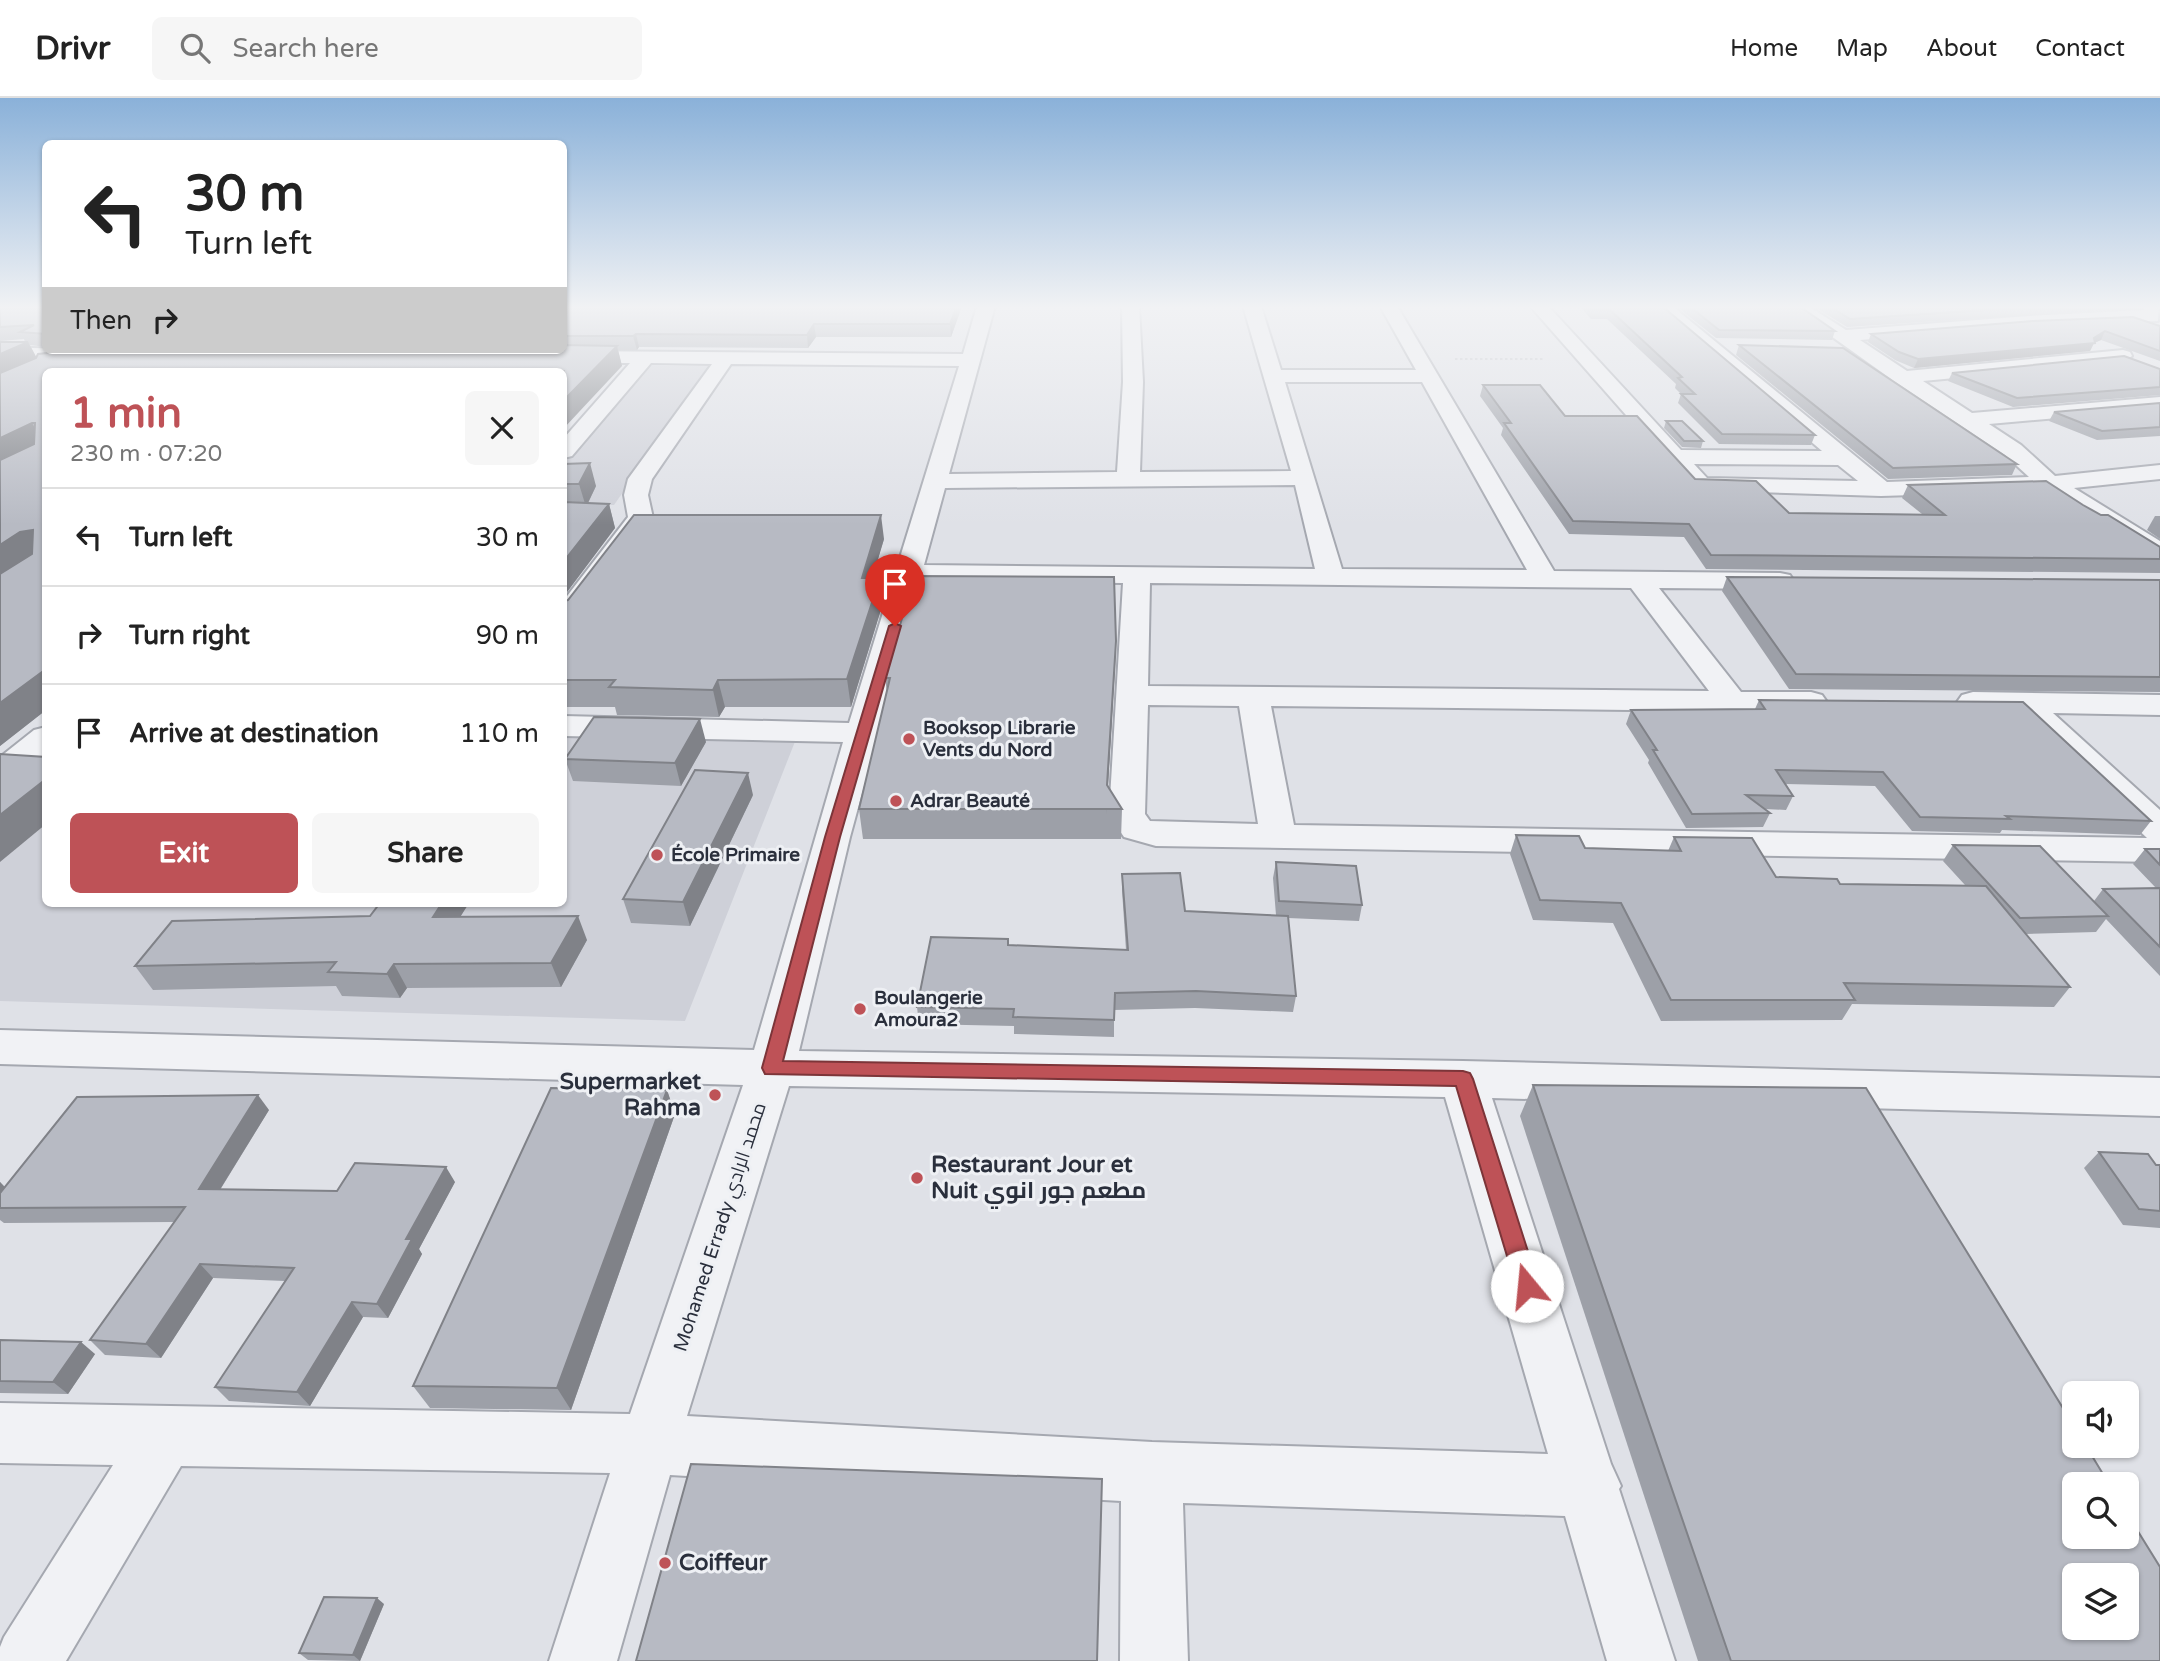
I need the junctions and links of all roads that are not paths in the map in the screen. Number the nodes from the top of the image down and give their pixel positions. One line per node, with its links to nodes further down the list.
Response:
1 (627, 379): 12 (street)
2 (711, 379): 22 (street)
3 (965, 379): 18 (street, Mohamed Errady محمد الرادي)
4 (1133, 379): 17 (street)
5 (1274, 379): 16 (street)
6 (1429, 379): 27 (street)
7 (1604, 379): 13 (street)
8 (1750, 379): 14 (street)
9 (1904, 379): 11 (street)
10 (2160, 403): 11 (street)
11 (1966, 420): 19 (street)
12 (567, 448)
13 (1676, 457): 14 (street); 20 (street)
14 (1844, 458): 20 (street)
15 (2160, 472): 19 (street)
16 (1305, 478): 17 (street); 26 (street)
17 (1128, 480): 18 (street)
18 (936, 481): 24 (street, Mohamed Errady محمد الرادي)
19 (2049, 484): 20 (street); 23 (street)
20 (1881, 489)
21 (615, 517): 22 (street)
22 (641, 518): 30 (street)
23 (2160, 552)
24 (910, 573): 25 (street); 41 (street, Mohamed Errady محمد الرادي)
25 (1137, 576): 26 (street); 32 (street)
26 (1331, 577): 27 (street)
27 (1545, 579): 28 (street)
28 (1637, 579): 29 (street); 34 (street)
29 (1802, 581)
30 (573, 593): 31 (street)
31 (567, 610)
32 (1130, 695): 33 (street); 45 (street)
33 (1253, 696): 34 (street); 45 (street)
34 (1732, 702): 35 (street)
35 (1844, 702)
36 (1941, 702): 37 (street)
37 (2024, 703): 38 (street); 44 (street)
38 (2145, 705): 40 (street)
39 (567, 726): 41 (street)
40 (2160, 730)
41 (863, 733): 48 (street, Mohamed Errady محمد الرادي)
42 (42, 740): 43 (street)
43 (0, 774)
44 (2160, 830)
45 (1278, 836): 46 (street)
46 (2160, 850)
47 (0, 1047): 48 (street)
48 (772, 1068): 49 (street); 55 (street, Mohamed Errady محمد الرادي)
49 (1463, 1079): 50 (street); 57 (street)
50 (1854, 1088): 51 (street); 52 (street)
51 (2160, 1097)
52 (1883, 1135)
53 (0, 1433): 54 (street)
54 (166, 1436): 55 (street); 58 (street)
55 (649, 1444): 56 (street); 59 (street, Mohamed Errady محمد الرادي)
56 (1152, 1472): 57 (street); 60 (street)
57 (1590, 1486): 61 (street)
58 (28, 1661)
59 (583, 1661)
60 (1154, 1661)
61 (1641, 1661)

